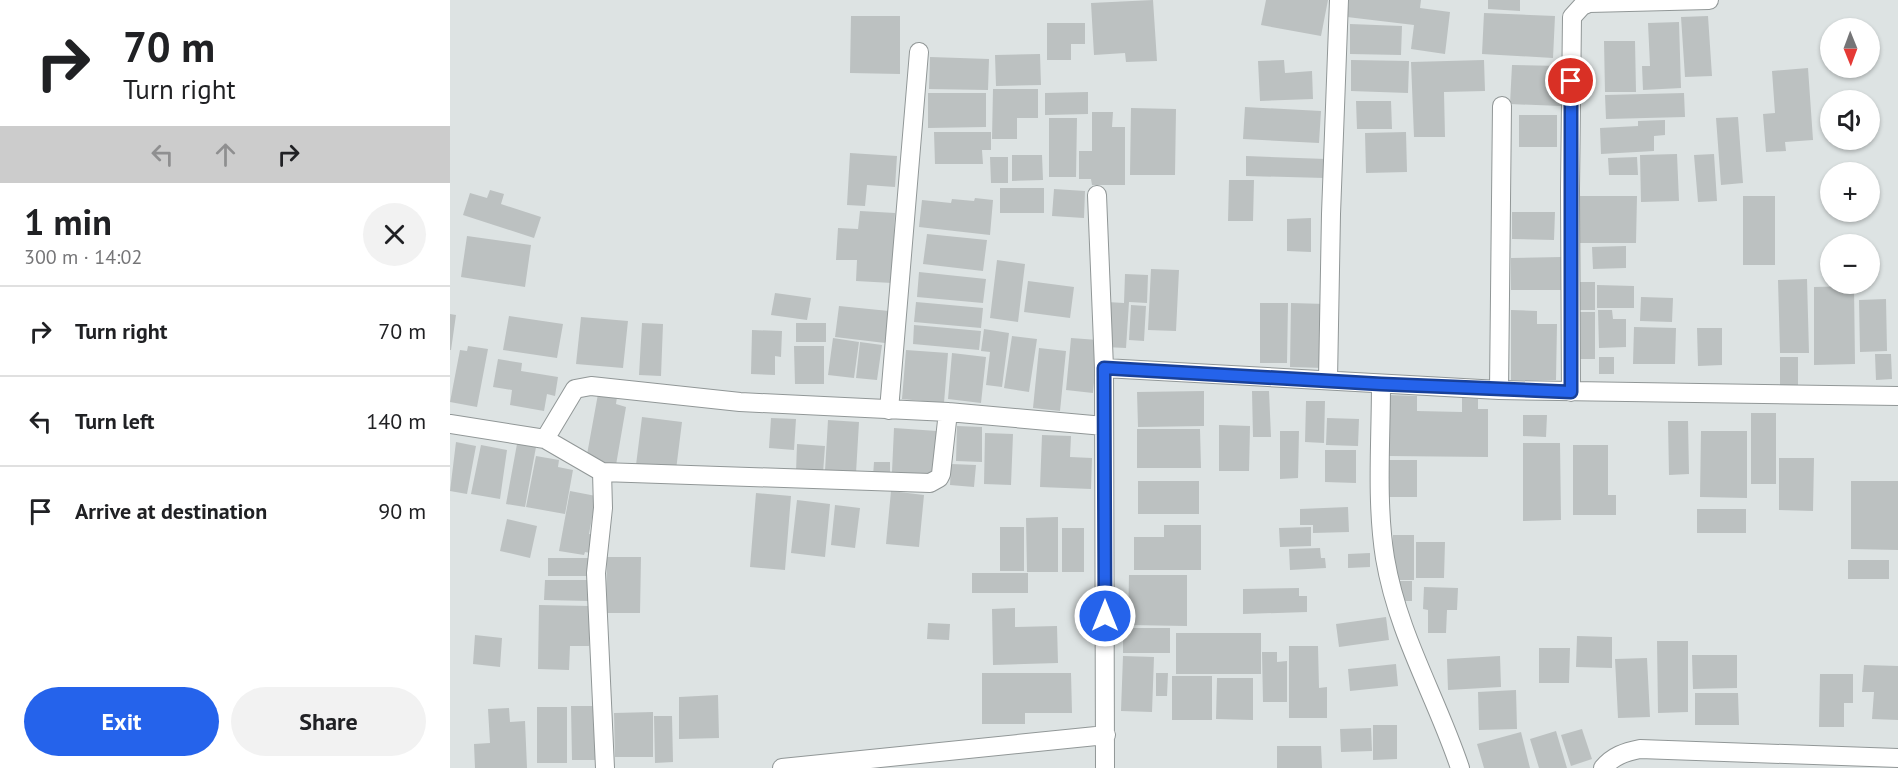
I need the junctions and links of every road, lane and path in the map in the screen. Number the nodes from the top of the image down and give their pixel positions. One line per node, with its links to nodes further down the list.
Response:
1 (1339, 0): 7 (street)
2 (1709, 0): 10 (street)
3 (919, 52): 12 (street)
4 (1502, 106): 9 (street)
5 (1097, 195): 6 (street)
6 (1104, 368): 7 (street); 15 (street)
7 (1328, 381): 8 (street)
8 (1381, 384): 9 (street); 23 (street)
9 (1499, 390): 10 (street)
10 (1571, 392): 11 (street)
11 (1898, 396)
12 (889, 410): 13 (street); 16 (street)
13 (948, 412): 15 (street); 17 (street)
14 (450, 424): 16 (street)
15 (1104, 426): 18 (street)
16 (545, 439): 17 (street)
17 (602, 472): 20 (street)
18 (1106, 735): 21 (street); 22 (street)
19 (1898, 758): 24 (street)
20 (605, 768)
21 (782, 768)
22 (1105, 768)
23 (1460, 768)
24 (1603, 768)

